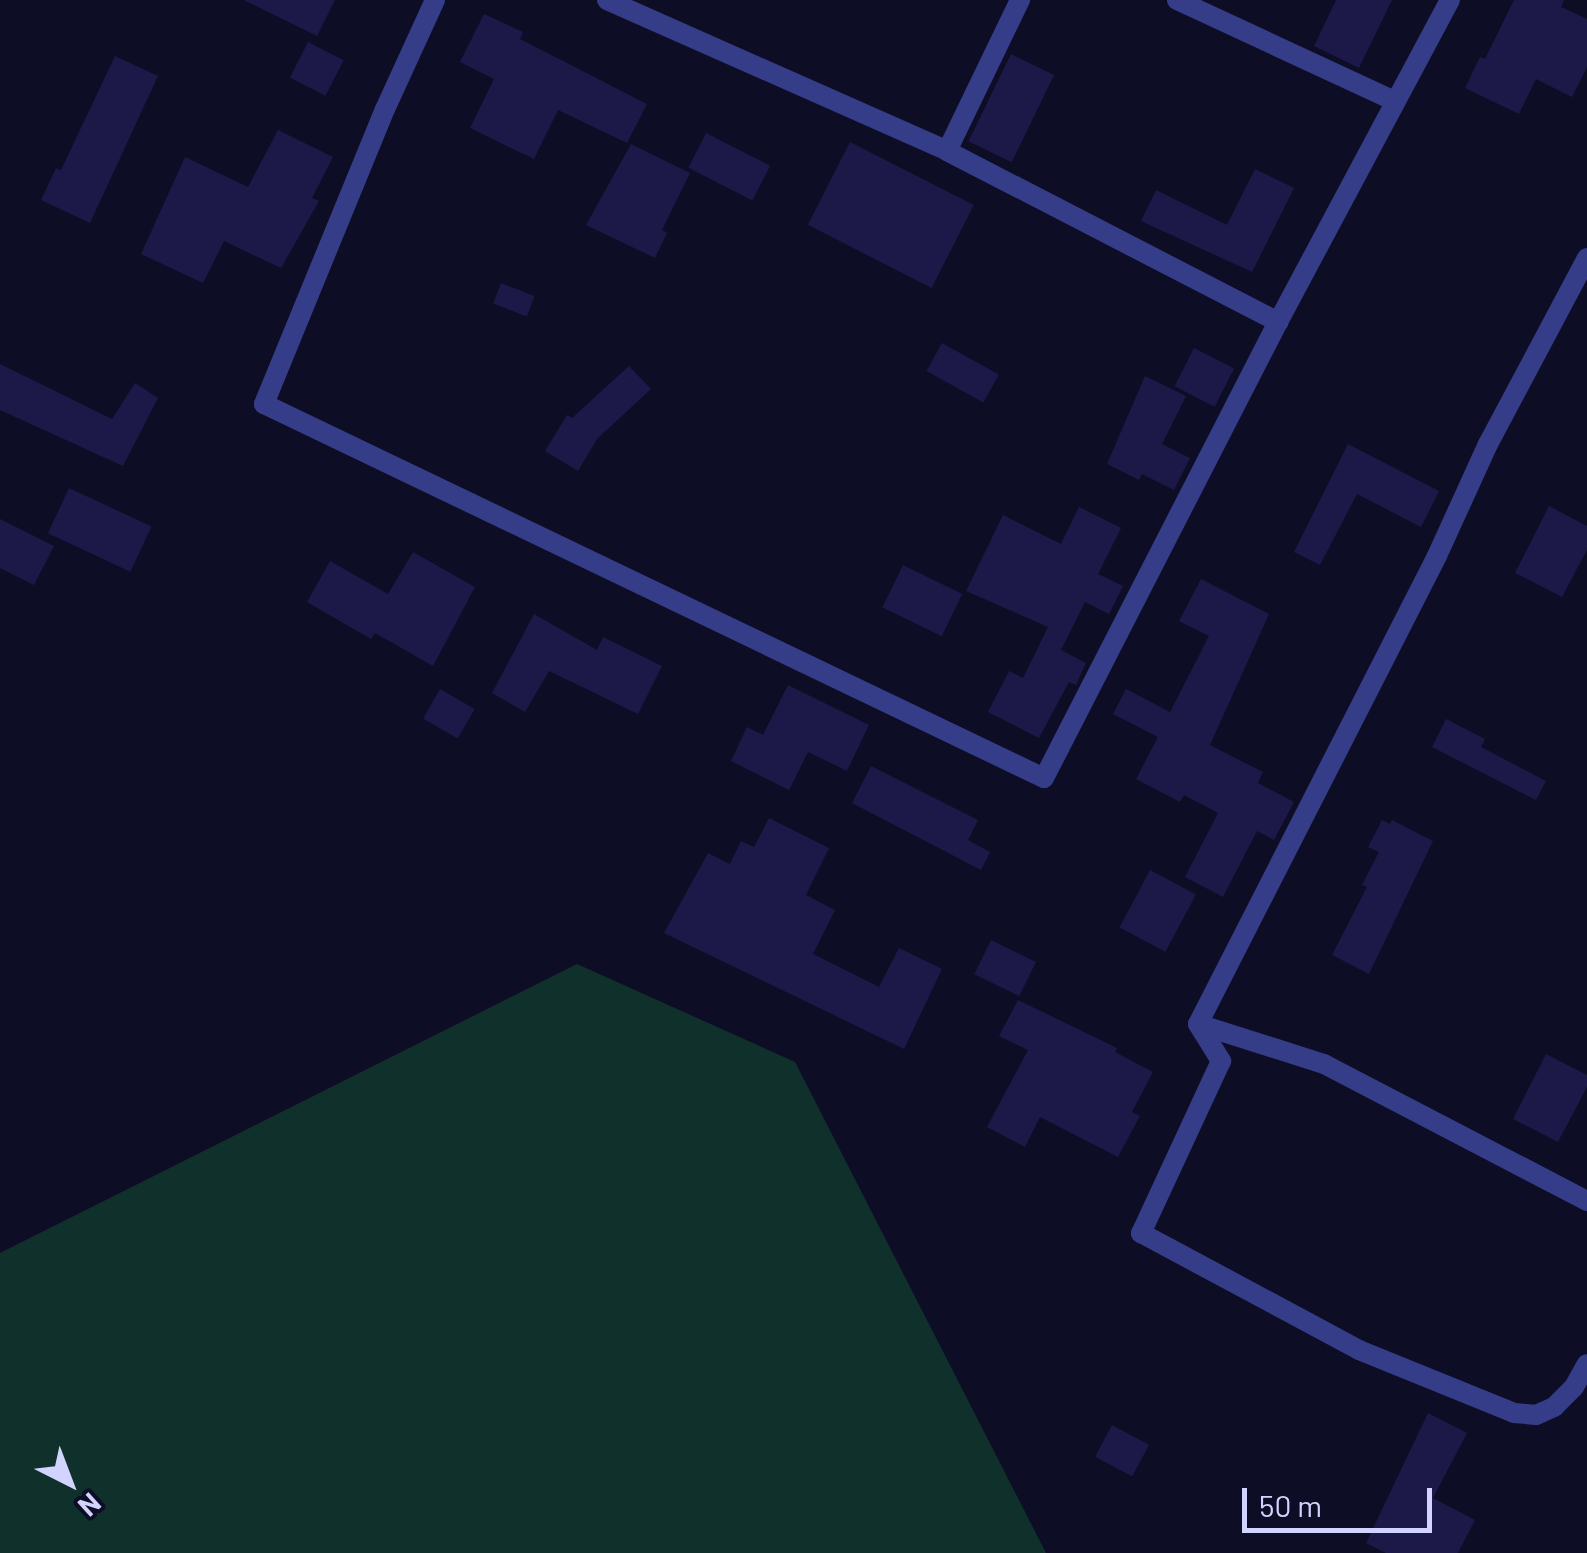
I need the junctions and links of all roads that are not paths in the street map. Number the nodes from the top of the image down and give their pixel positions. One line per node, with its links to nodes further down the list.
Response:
1 (435, 0): 9 (street)
2 (607, 0): 7 (street)
3 (1020, 0): 7 (street)
4 (1177, 0): 6 (street)
5 (1450, 0): 6 (street)
6 (1395, 101): 9 (street)
7 (947, 150): 9 (street)
8 (1587, 258): 10 (street)
9 (1278, 322)
10 (1198, 1024): 11 (street); 12 (street)
11 (1587, 1202)
12 (1587, 1364)

